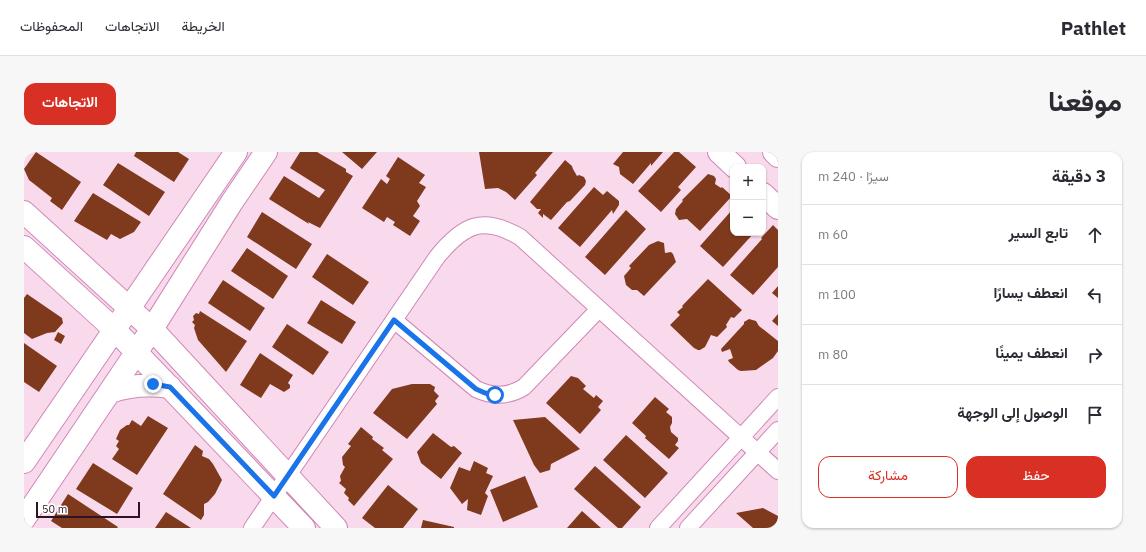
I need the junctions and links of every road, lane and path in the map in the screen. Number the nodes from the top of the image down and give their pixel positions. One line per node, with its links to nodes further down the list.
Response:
1 (236, 152): 11 (street)
2 (266, 152): 14 (street)
3 (719, 152): 6 (street)
4 (774, 152): 5 (street)
5 (778, 156)
6 (732, 164)
7 (766, 197): 8 (street)
8 (778, 208)
9 (24, 212): 11 (street)
10 (24, 247): 15 (street)
11 (130, 309): 14 (street); 15 (street)
12 (598, 309): 13 (street); 13 (street); 21 (street)
13 (394, 320): 25 (street)
14 (152, 329): 16 (street); 25 (street)
15 (115, 330): 16 (street); 23 (street)
16 (137, 352): 17 (street); 18 (street)
17 (170, 387): 18 (street); 26 (street)
18 (110, 392): 27 (street)
19 (778, 397): 21 (street)
20 (778, 430): 22 (street)
21 (742, 438): 22 (street); 31 (street)
22 (758, 452): 24 (street); 32 (street)
23 (24, 462)
24 (778, 471)
25 (288, 476): 26 (street); 30 (street)
26 (274, 496): 28 (street); 29 (street)
27 (24, 519)
28 (252, 528)
29 (304, 528)
30 (336, 528)
31 (658, 528)
32 (688, 528)

